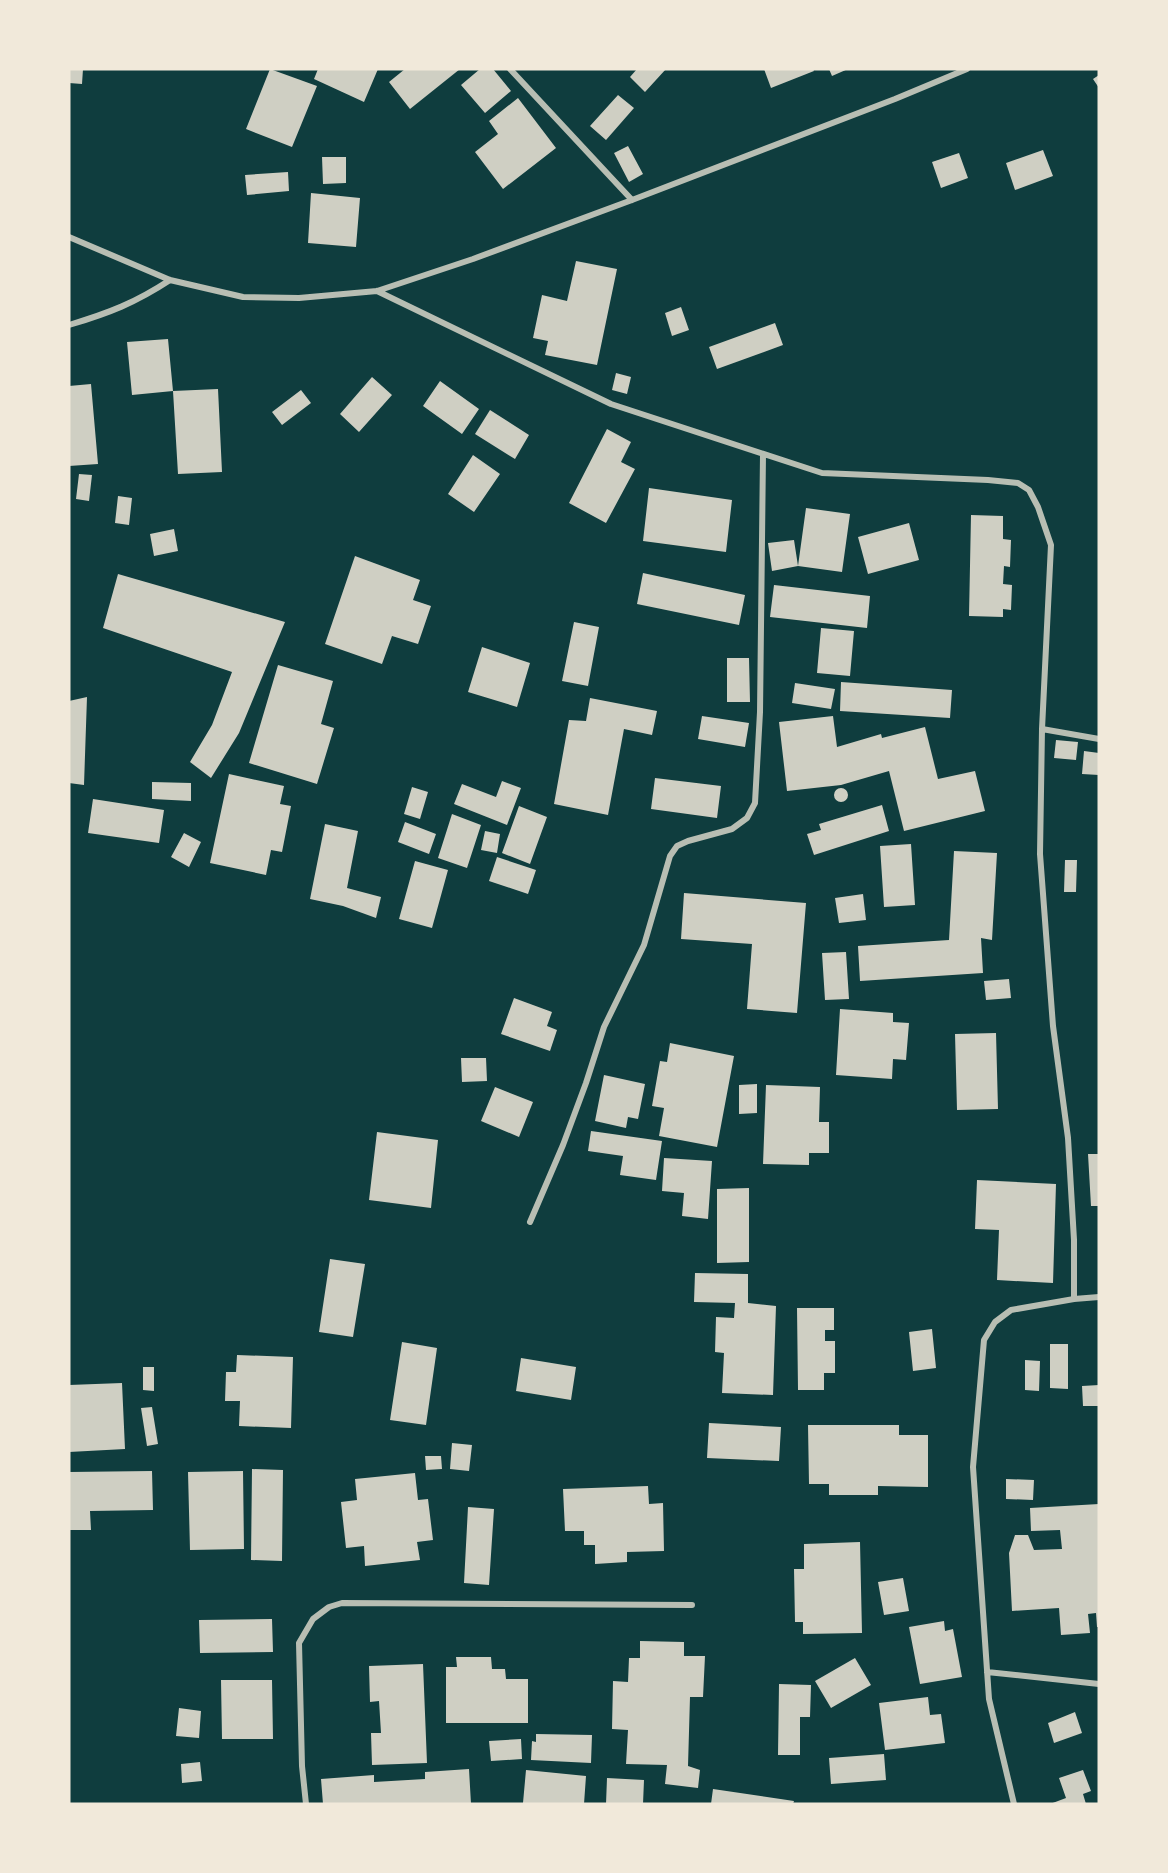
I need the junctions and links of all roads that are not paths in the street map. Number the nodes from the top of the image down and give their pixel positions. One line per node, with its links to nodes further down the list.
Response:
1 (510, 69): 3 (street)
2 (967, 69): 3 (street)
3 (632, 200): 6 (street)
4 (69, 237): 5 (street)
5 (170, 280): 6 (street); 7 (street)
6 (377, 291): 8 (street)
7 (69, 325)
8 (763, 454): 9 (street); 11 (street)
9 (1042, 729): 10 (street); 13 (street)
10 (1099, 739)
11 (530, 1222)
12 (1099, 1297): 13 (street)
13 (1074, 1299): 15 (street)
14 (692, 1605): 17 (street)
15 (987, 1672): 16 (street); 18 (street)
16 (1099, 1684)
17 (306, 1804)
18 (1014, 1804)

